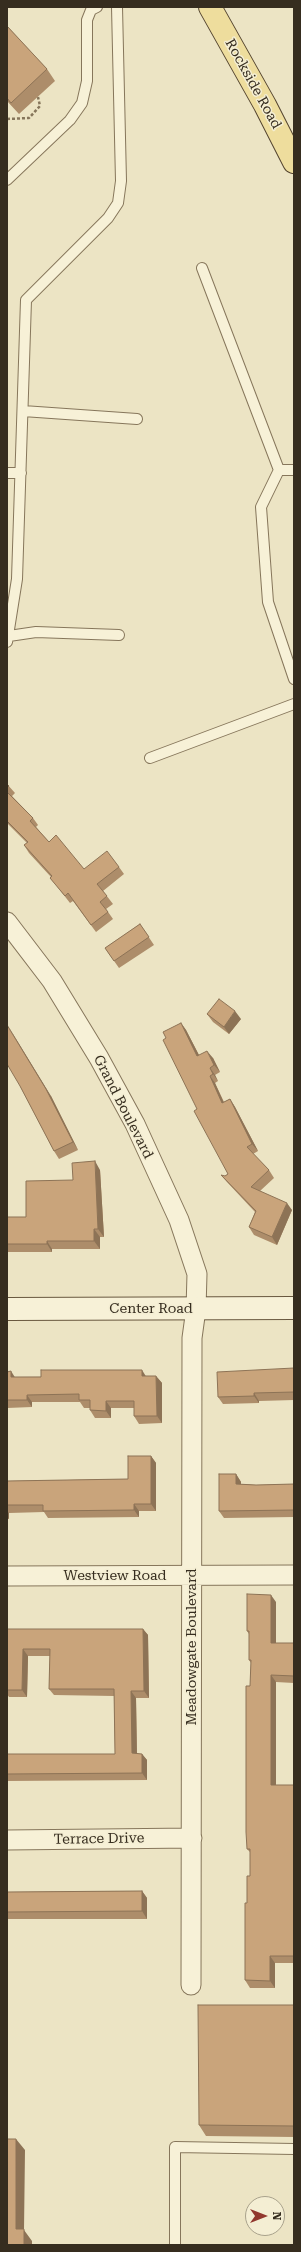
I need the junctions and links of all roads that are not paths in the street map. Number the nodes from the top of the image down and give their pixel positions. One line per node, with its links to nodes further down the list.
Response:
1 (97, 7): 5 (lane)
2 (117, 7): 7 (lane)
3 (210, 7): 4 (main road, Rockside Road)
4 (294, 162)
5 (9, 174)
6 (202, 268): 9 (lane)
7 (23, 411): 8 (lane); 12 (lane)
8 (137, 418)
9 (279, 470): 10 (lane); 15 (lane)
10 (294, 470)
11 (7, 473): 12 (lane)
12 (21, 473): 14 (lane)
13 (119, 636): 14 (lane)
14 (8, 639)
15 (294, 679)
16 (294, 704): 17 (lane)
17 (150, 758)
18 (7, 922): 21 (street, Grand Boulevard)
19 (294, 1308): 21 (main road, Center Road)
20 (7, 1309): 21 (main road, Center Road)
21 (196, 1309): 23 (street, Meadowgate Boulevard)
22 (294, 1574): 23 (street, Westview Road)
23 (192, 1575): 24 (street, Westview Road); 25 (street, Meadowgate Boulevard)
24 (7, 1576)
25 (192, 1838): 26 (street, Terrace Drive); 27 (street, Meadowgate Boulevard)
26 (7, 1840)
27 (191, 1985)
28 (294, 2149): 29 (lane)
29 (176, 2244)

